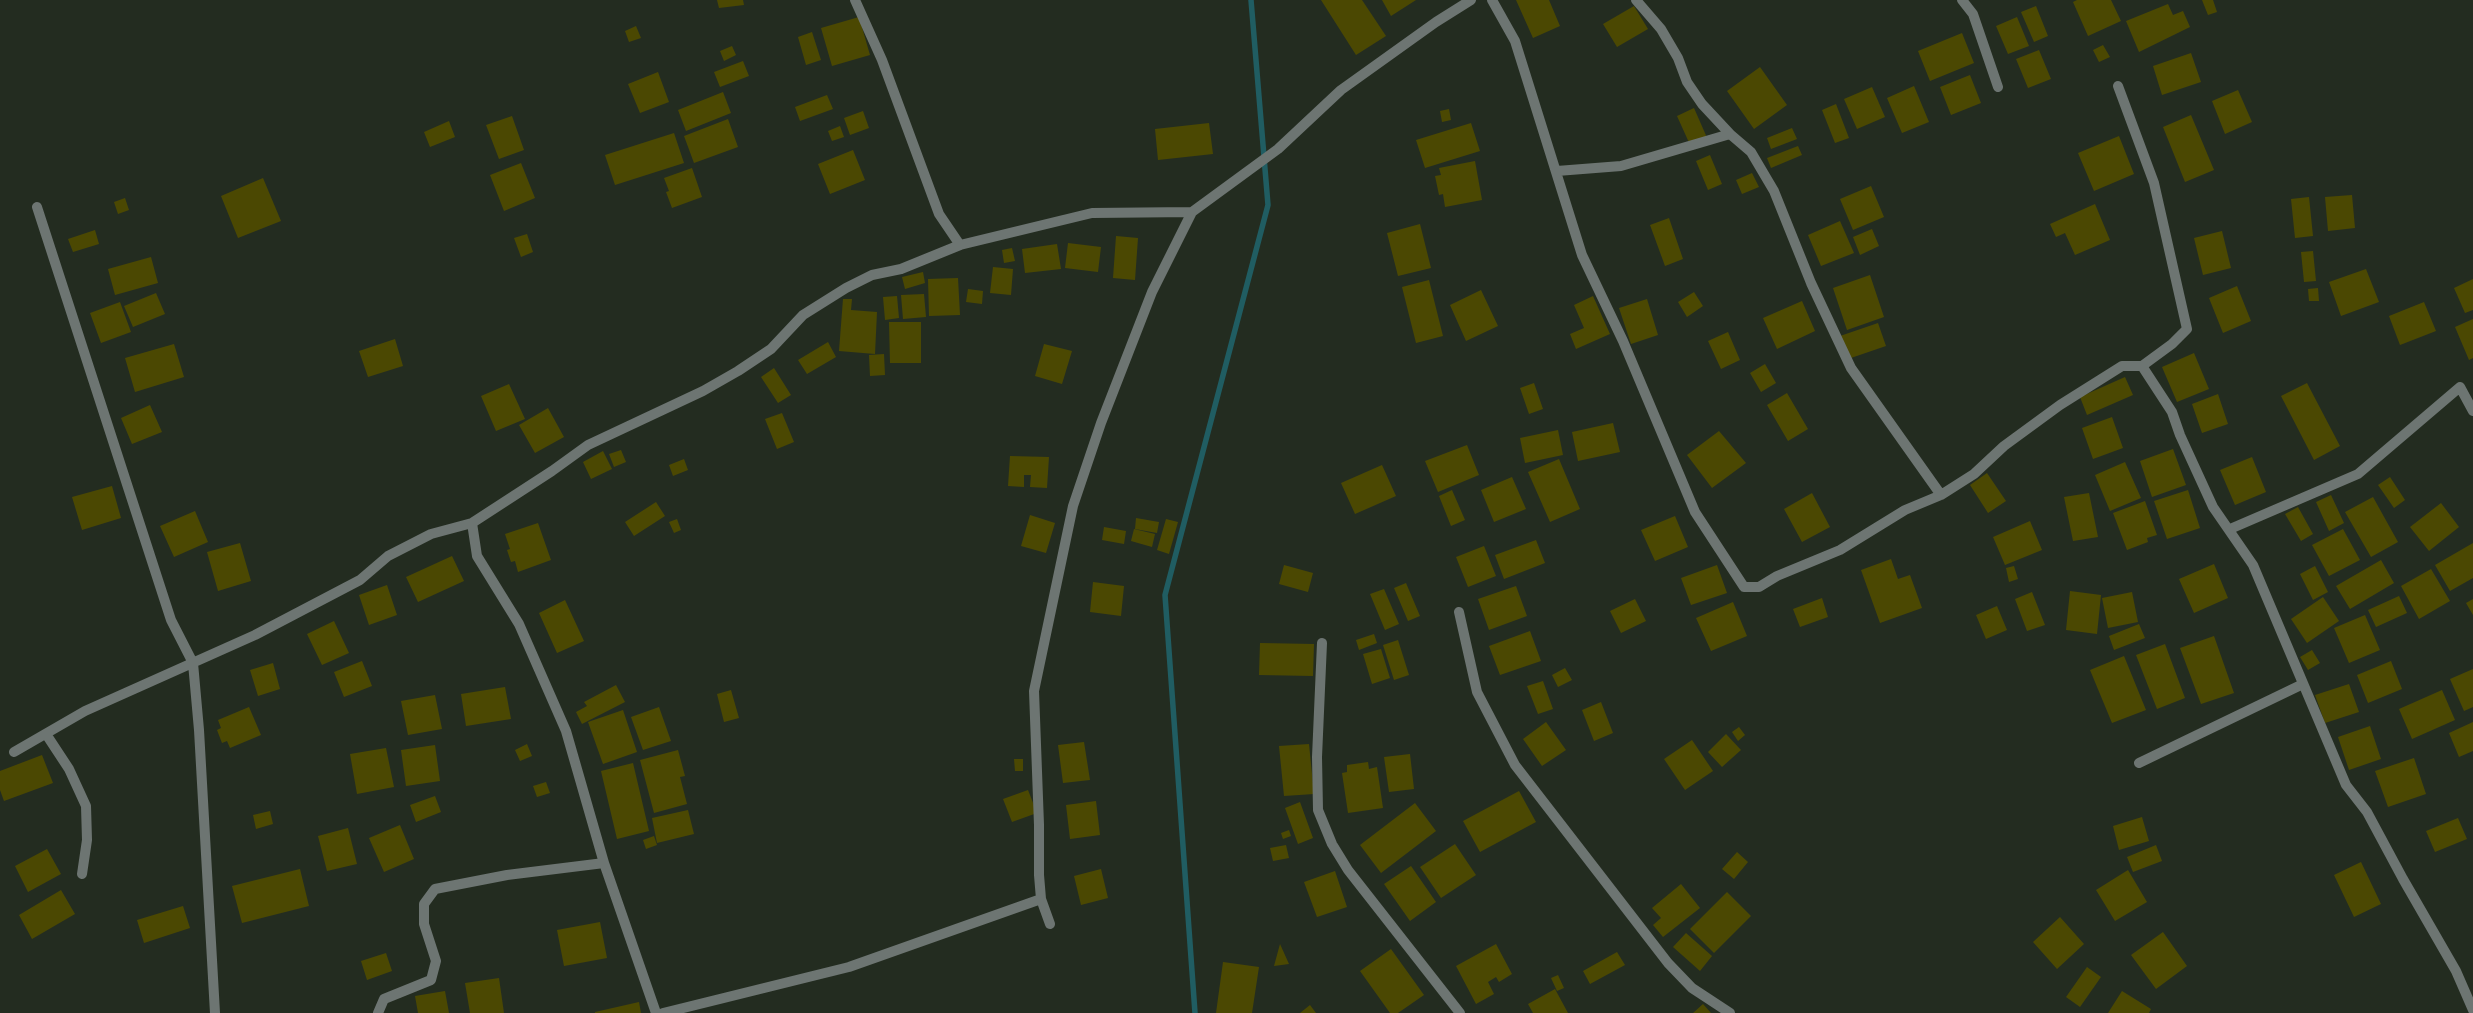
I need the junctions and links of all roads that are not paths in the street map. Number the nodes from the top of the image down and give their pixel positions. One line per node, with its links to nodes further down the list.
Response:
1 (856, 0): 12 (street)
2 (1471, 0): 11 (street)
3 (1492, 0): 9 (street)
4 (1636, 0): 8 (street)
5 (1962, 0): 7 (street)
6 (2118, 86): 13 (street)
7 (1998, 87)
8 (1730, 134): 9 (street); 15 (street)
9 (1557, 171): 15 (street)
10 (38, 207): 20 (street)
11 (1192, 212): 12 (street); 27 (street)
12 (960, 244): 16 (street)
13 (2142, 366): 15 (street); 17 (street)
14 (2473, 410): 17 (street)
15 (1941, 494)
16 (472, 523): 20 (street); 25 (street)
17 (2230, 529): 21 (street)
18 (1459, 612): 35 (street)
19 (1322, 643): 34 (street)
20 (193, 662): 22 (street); 30 (street)
21 (2303, 684): 24 (street); 29 (street)
22 (46, 734): 23 (street); 26 (street)
23 (14, 752)
24 (2139, 763)
25 (604, 863): 31 (street); 32 (street)
26 (82, 874)
27 (1041, 899): 28 (street); 33 (street)
28 (1050, 924)
29 (2473, 1010)
30 (214, 1013)
31 (378, 1013)
32 (656, 1013)
33 (663, 1013)
34 (1460, 1013)
35 (1730, 1013)

